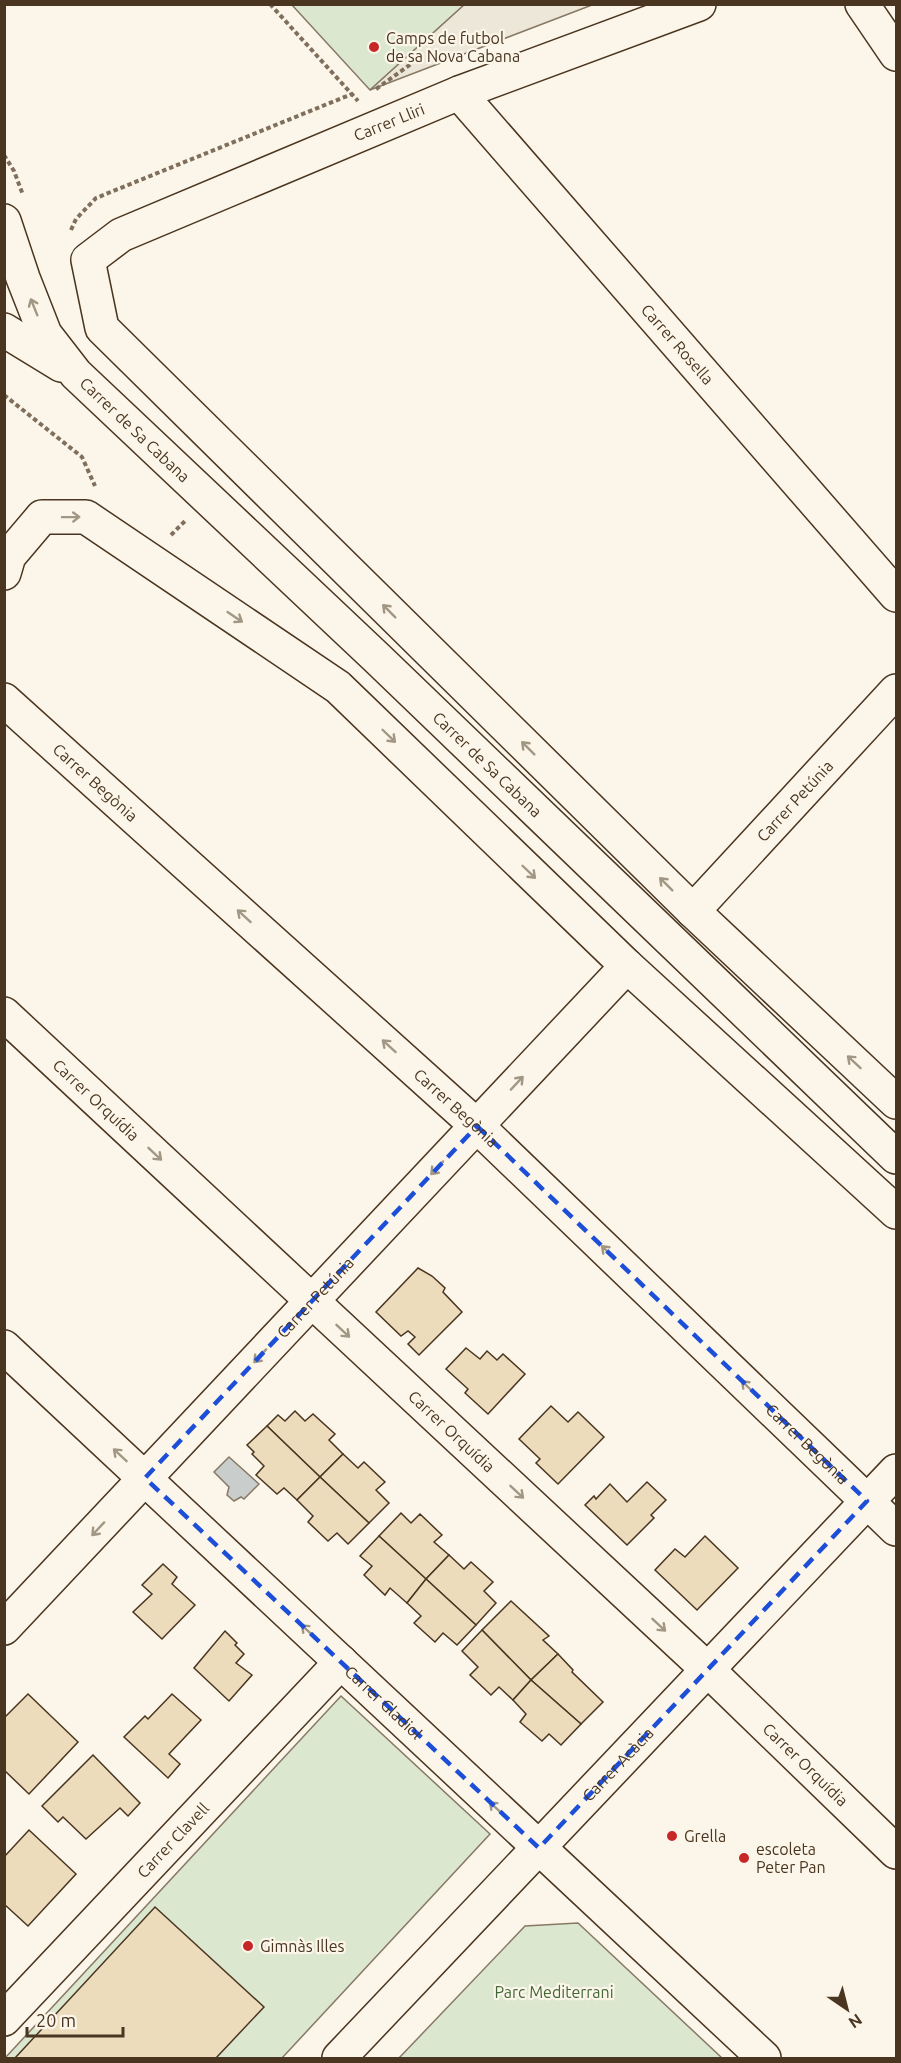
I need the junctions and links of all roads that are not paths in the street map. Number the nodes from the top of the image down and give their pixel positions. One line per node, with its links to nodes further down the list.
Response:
1 (699, 4): 4 (street, Carrer Lliri)
2 (862, 4): 3 (street)
3 (897, 54)
4 (459, 93): 9 (street, Carrer Rosella); 12 (street, Carrer Lliri, one-way to 4)
5 (4, 220): 7 (street, Carrer de Sa Cabana, one-way to 5)
6 (4, 330): 7 (street, Carrer de Sa Cabana)
7 (76, 374): 17 (street, Carrer de Sa Cabana)
8 (7, 565): 13 (street, one-way to 13)
9 (897, 595)
10 (897, 691): 12 (street, Carrer Petúnia)
11 (4, 700): 16 (street, Carrer Begònia, one-way to 11)
12 (693, 911): 15 (street, one-way to 12)
13 (627, 966): 16 (street, Carrer Petúnia, one-way to 13); 18 (street)
14 (4, 1014): 19 (street, Carrer Orquídia, one-way to 19)
15 (897, 1102)
16 (477, 1126): 19 (street, Carrer Petúnia, one-way to 19); 23 (street, Carrer Begònia, one-way to 16)
17 (897, 1157)
18 (897, 1212)
19 (311, 1301): 22 (street, Carrer Petúnia, one-way to 22); 27 (street, Carrer Orquídia, one-way to 27)
20 (4, 1347): 22 (street, Carrer Gladiol, one-way to 20)
21 (897, 1471): 23 (street, Carrer Acàcia)
22 (145, 1478): 25 (street, Carrer Petúnia, one-way to 25); 26 (street, Carrer Gladiol, one-way to 22)
23 (867, 1501): 24 (street, Carrer Begònia); 27 (street, Carrer Acàcia)
24 (897, 1529)
25 (4, 1628)
26 (341, 1662): 28 (street, Carrer Gladiol, one-way to 26); 30 (street, Carrer Clavell)
27 (708, 1670): 28 (street, Carrer Acàcia); 29 (street, Carrer Orquídia)
28 (539, 1848): 31 (street, Carrer Acàcia); 32 (street, Carrer Gladiol)
29 (897, 1852)
30 (4, 2019)
31 (339, 2058)
32 (764, 2058)

